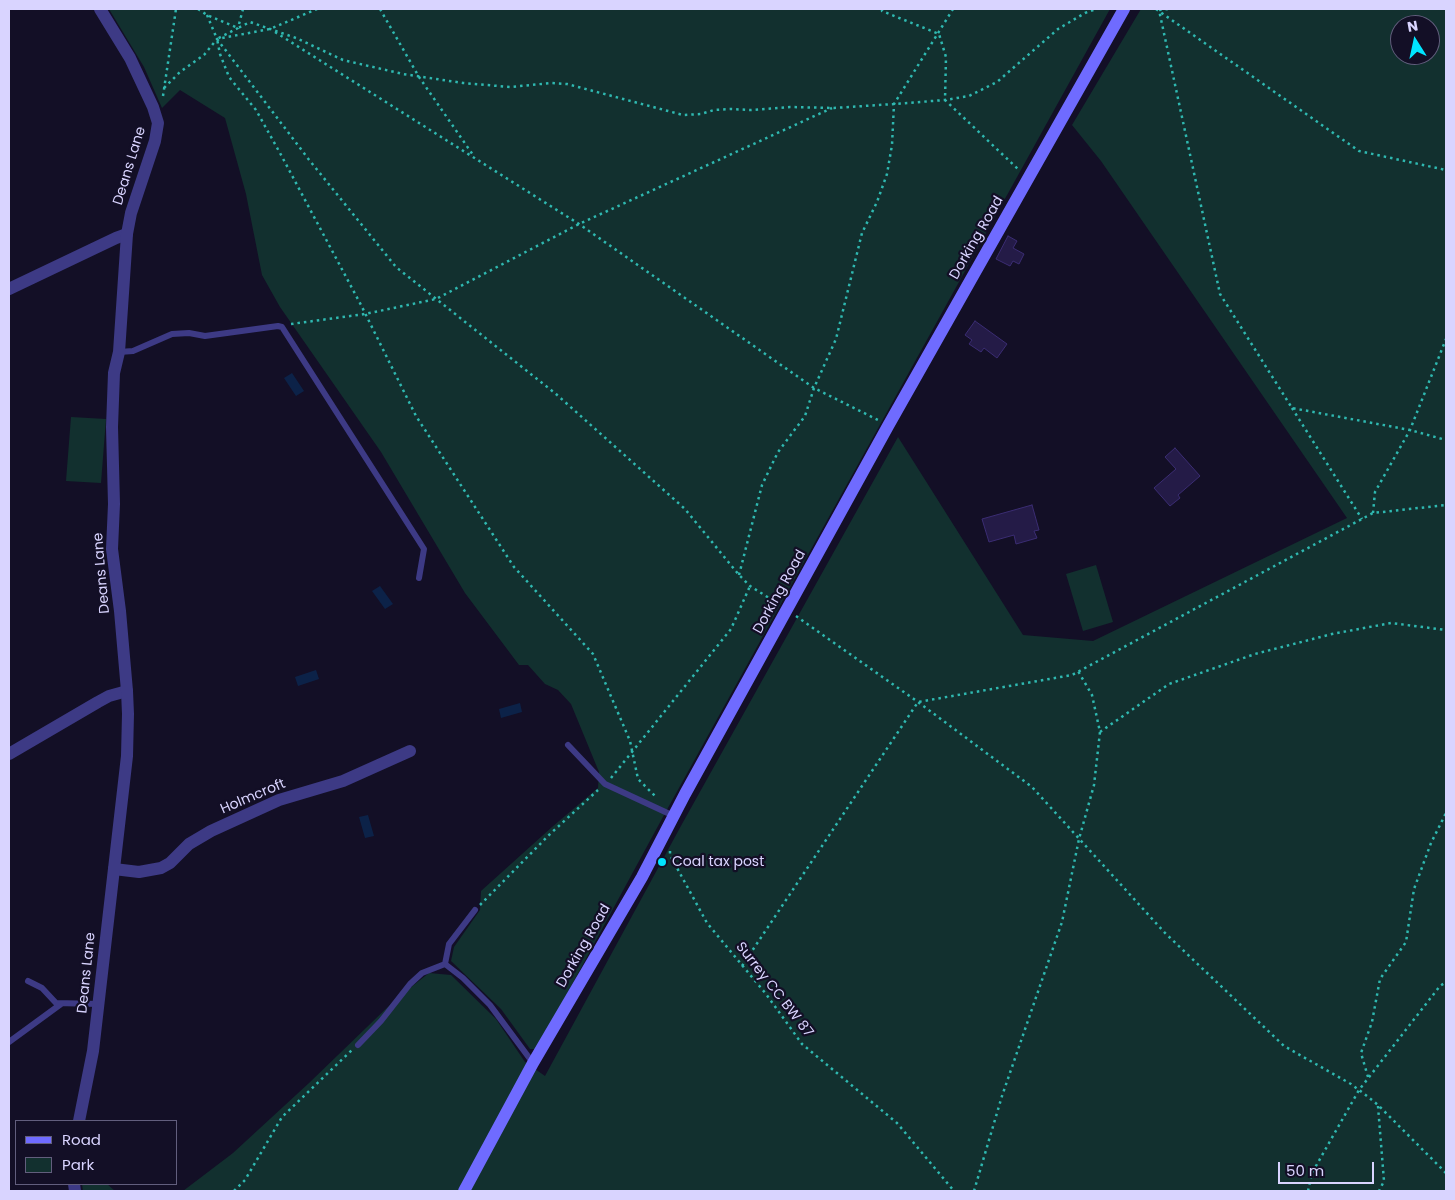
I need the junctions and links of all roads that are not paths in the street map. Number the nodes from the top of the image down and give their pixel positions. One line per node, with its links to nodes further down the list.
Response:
1 (100, 9): 3 (street, Deans Lane)
2 (1124, 9): 11 (main road, Dorking Road)
3 (127, 234): 4 (street); 5 (street, Deans Lane)
4 (9, 289)
5 (119, 352): 6 (lane); 7 (street, Deans Lane)
6 (419, 578)
7 (126, 691): 10 (street); 12 (street, Deans Lane)
8 (568, 745): 11 (lane)
9 (410, 751): 12 (street, Holmcroft)
10 (9, 754)
11 (674, 816): 20 (main road, Dorking Road)
12 (114, 869): 17 (street, Deans Lane)
13 (475, 910): 14 (lane)
14 (445, 964): 19 (lane); 20 (lane)
15 (28, 981): 16 (lane)
16 (62, 1004): 17 (lane); 18 (lane)
17 (99, 1004): 21 (street, Deans Lane)
18 (9, 1042)
19 (358, 1045)
20 (533, 1062): 22 (main road, Dorking Road)
21 (79, 1120)
22 (464, 1191)

